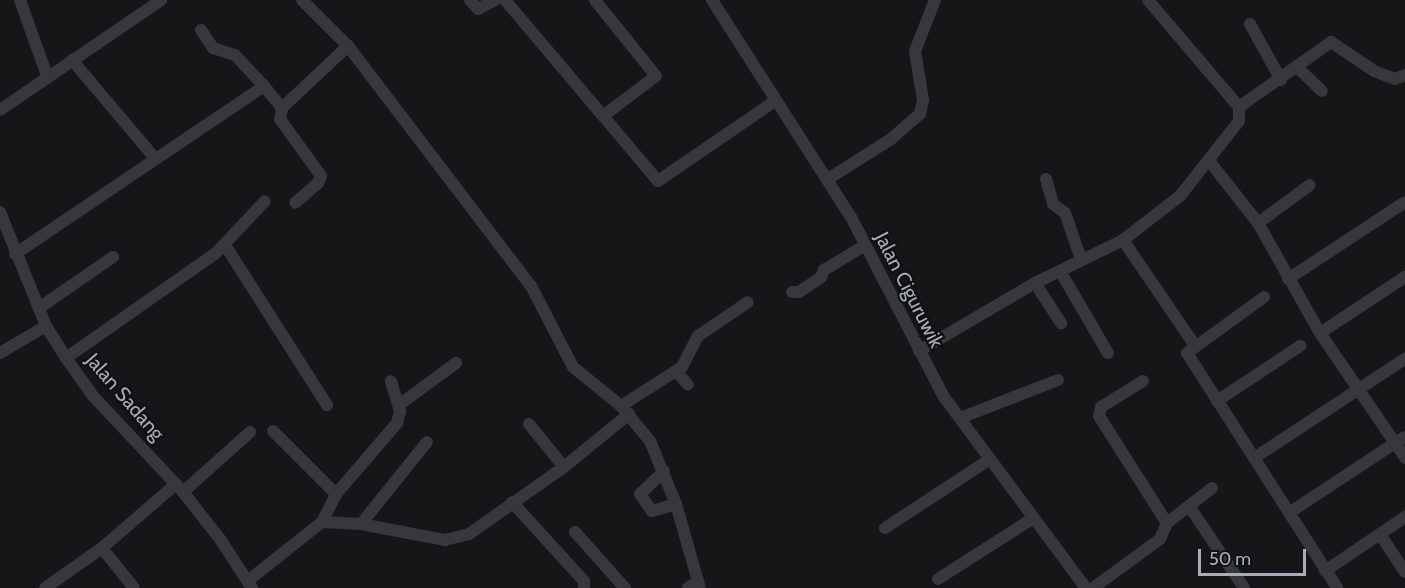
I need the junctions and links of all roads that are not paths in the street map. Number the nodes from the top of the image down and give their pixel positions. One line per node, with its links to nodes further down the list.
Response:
1 (20, 0): 17 (street)
2 (161, 0): 14 (street)
3 (302, 0): 13 (street)
4 (470, 0): 5 (street)
5 (495, 0)
6 (505, 0): 25 (street)
7 (595, 0): 25 (street)
8 (712, 0): 21 (street, Jalan Ciguruwik)
9 (935, 0): 28 (street)
10 (1148, 0): 22 (street)
11 (1250, 24): 18 (street)
12 (201, 30): 19 (street)
13 (348, 46): 23 (street); 70 (street)
14 (72, 60): 17 (street); 26 (street)
15 (1298, 68): 16 (street); 18 (street); 20 (street)
16 (1405, 75)
17 (47, 76): 24 (street)
18 (1281, 80): 22 (street)
19 (264, 86): 23 (street); 26 (street)
20 (1322, 91)
21 (775, 101): 25 (street); 28 (street, Jalan Ciguruwik)
22 (1239, 107): 27 (street)
23 (282, 108): 32 (street)
24 (0, 109)
25 (603, 116)
26 (154, 158): 39 (street)
27 (1210, 162): 35 (street); 36 (street)
28 (828, 179): 38 (street, Jalan Ciguruwik)
29 (1046, 179): 41 (street)
30 (1310, 185): 35 (street)
31 (265, 201): 37 (street)
32 (295, 202)
33 (1405, 202): 44 (street)
34 (0, 212): 39 (street, Jalan Sadang)
35 (1258, 223): 44 (street)
36 (1123, 240): 41 (street); 53 (street)
37 (225, 245): 58 (street); 68 (street)
38 (864, 246): 46 (street); 55 (street, Jalan Ciguruwik)
39 (15, 254): 49 (street, Jalan Sadang)
40 (113, 257): 49 (street)
41 (1081, 259): 42 (street)
42 (1060, 271): 45 (street); 57 (street)
43 (1405, 277): 52 (street)
44 (1288, 279): 52 (street)
45 (1035, 283): 50 (street); 55 (street)
46 (792, 292)
47 (1264, 297): 67 (street)
48 (748, 302): 61 (street)
49 (39, 308): 51 (street, Jalan Sadang)
50 (1061, 323)
51 (46, 326): 56 (street); 58 (street, Jalan Sadang)
52 (1320, 333): 66 (street)
53 (1194, 344)
54 (1300, 346): 67 (street)
55 (919, 351): 71 (street, Jalan Ciguruwik)
56 (0, 352)
57 (1108, 353)
58 (66, 358): 82 (street, Jalan Sadang)
59 (1405, 359): 66 (street)
60 (456, 363): 69 (street)
61 (676, 371): 65 (street); 70 (street)
62 (1058, 380): 71 (street)
63 (391, 381): 69 (street)
64 (1143, 381): 92 (street)
65 (688, 385)
66 (1361, 389): 75 (street); 77 (street)
67 (1217, 401): 77 (street)
68 (327, 405)
69 (399, 405): 84 (street)
70 (625, 410): 80 (street); 81 (street)
71 (960, 418): 79 (street, Jalan Ciguruwik)
72 (529, 423): 80 (street)
73 (273, 431): 84 (street)
74 (250, 432): 82 (street)
75 (1400, 440): 78 (street); 88 (street)
76 (427, 442): 93 (street)
77 (1254, 458): 88 (street)
78 (1405, 458)
79 (989, 460): 90 (street, Jalan Ciguruwik); 94 (street)
80 (564, 467): 85 (street)
81 (664, 471): 86 (street); 86 (street)
82 (179, 488): 97 (street); 101 (street, Jalan Sadang)
83 (1212, 488): 87 (street)
84 (336, 494): 91 (street)
85 (512, 502): 93 (street); 105 (street)
86 (676, 504): 102 (street)
87 (1190, 506): 92 (street); 109 (street)
88 (1289, 513): 98 (street)
89 (1405, 517): 96 (street)
90 (1032, 519): 100 (street); 107 (street, Jalan Ciguruwik)
91 (322, 522): 93 (street); 101 (street)
92 (1167, 523): 108 (street)
93 (361, 524)
94 (885, 528)
95 (575, 532): 106 (street)
96 (1380, 534): 98 (street); 99 (street)
97 (102, 548): 103 (street); 104 (street)
98 (1325, 571): 110 (street)
99 (1405, 572)
100 (938, 579)
101 (250, 584)
102 (696, 586)
103 (45, 588)
104 (134, 588)
105 (584, 588)
106 (625, 588)
107 (1086, 588)
108 (1093, 588)
109 (1244, 588)
110 (1337, 588)

